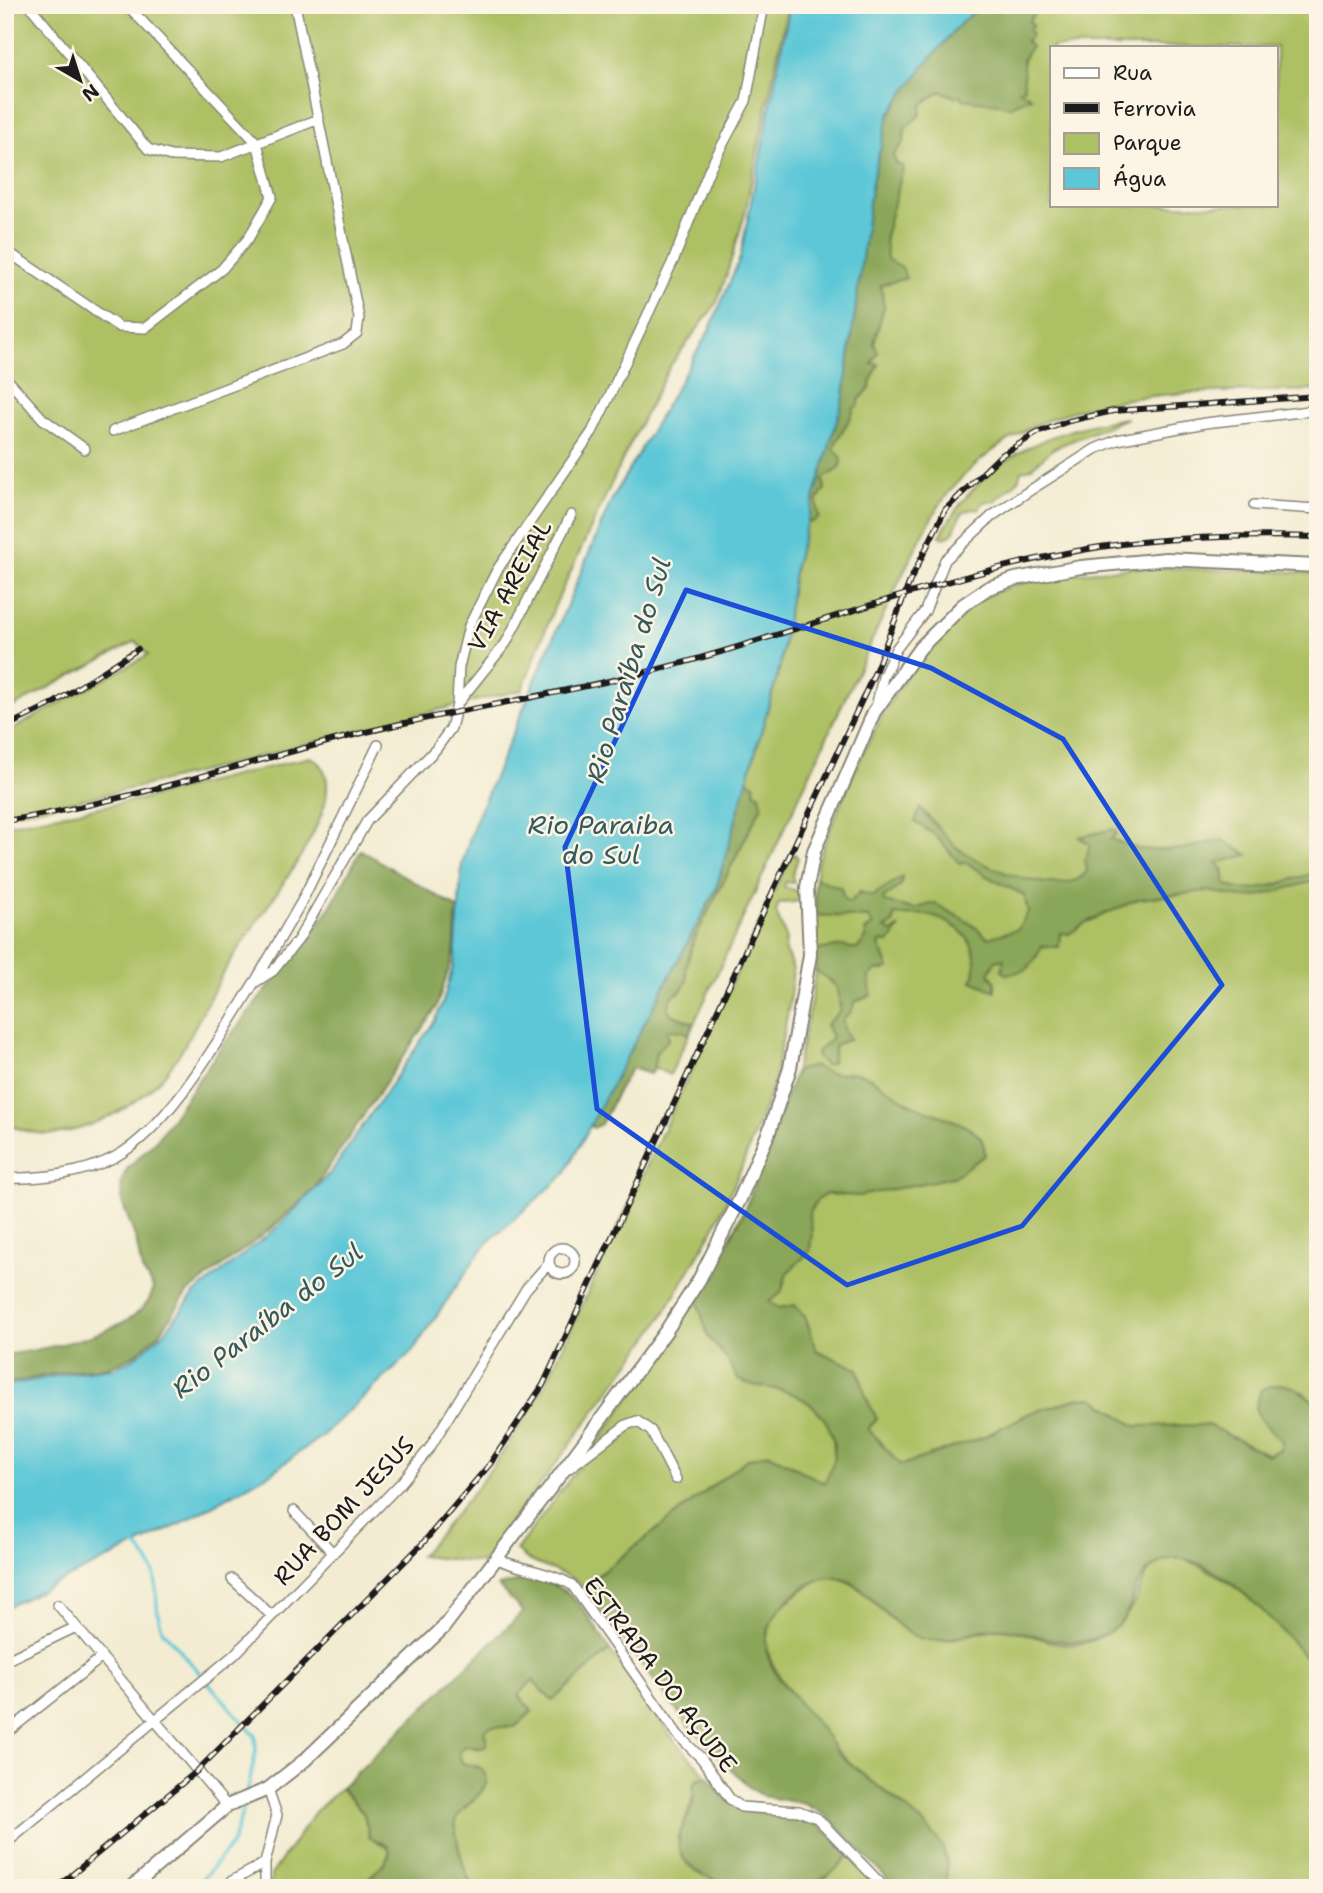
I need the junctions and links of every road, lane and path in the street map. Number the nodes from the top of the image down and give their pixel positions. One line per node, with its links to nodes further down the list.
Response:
1 (29, 5): 6 (street)
2 (127, 5): 6 (street)
3 (295, 5): 5 (street)
4 (764, 5): 16 (street)
5 (319, 119): 6 (street); 10 (street)
6 (257, 143): 7 (street)
7 (5, 250)
8 (5, 377): 11 (street)
9 (1318, 410): 17 (street)
10 (113, 431)
11 (85, 449)
12 (1254, 505): 13 (street)
13 (1318, 509)
14 (571, 515): 16 (street, VIA AREIAL)
15 (1318, 566): 17 (street)
16 (457, 704): 19 (street)
17 (874, 712): 22 (street)
18 (378, 745): 19 (street)
19 (254, 984): 20 (street)
20 (5, 1178)
21 (549, 1263): 25 (street, RUA BOM JESUS)
22 (564, 1471): 23 (street); 26 (street)
23 (676, 1479)
24 (294, 1511): 25 (street)
25 (332, 1553): 29 (street, RUA BOM JESUS)
26 (496, 1559): 35 (street); 42 (street, ESTRADA DO AÇUDE)
27 (232, 1579): 29 (street)
28 (58, 1605): 30 (street)
29 (272, 1616): 33 (street, RUA BOM JESUS)
30 (76, 1627): 31 (street); 32 (street)
31 (102, 1657): 33 (street); 34 (street)
32 (5, 1661)
33 (154, 1720): 36 (street); 37 (street, RUA BOM JESUS)
34 (5, 1734)
35 (265, 1790): 36 (street); 38 (street)
36 (229, 1805): 39 (street)
37 (5, 1844)
38 (265, 1863): 40 (street); 41 (street)
39 (131, 1888)
40 (219, 1888)
41 (265, 1888)
42 (885, 1888)

